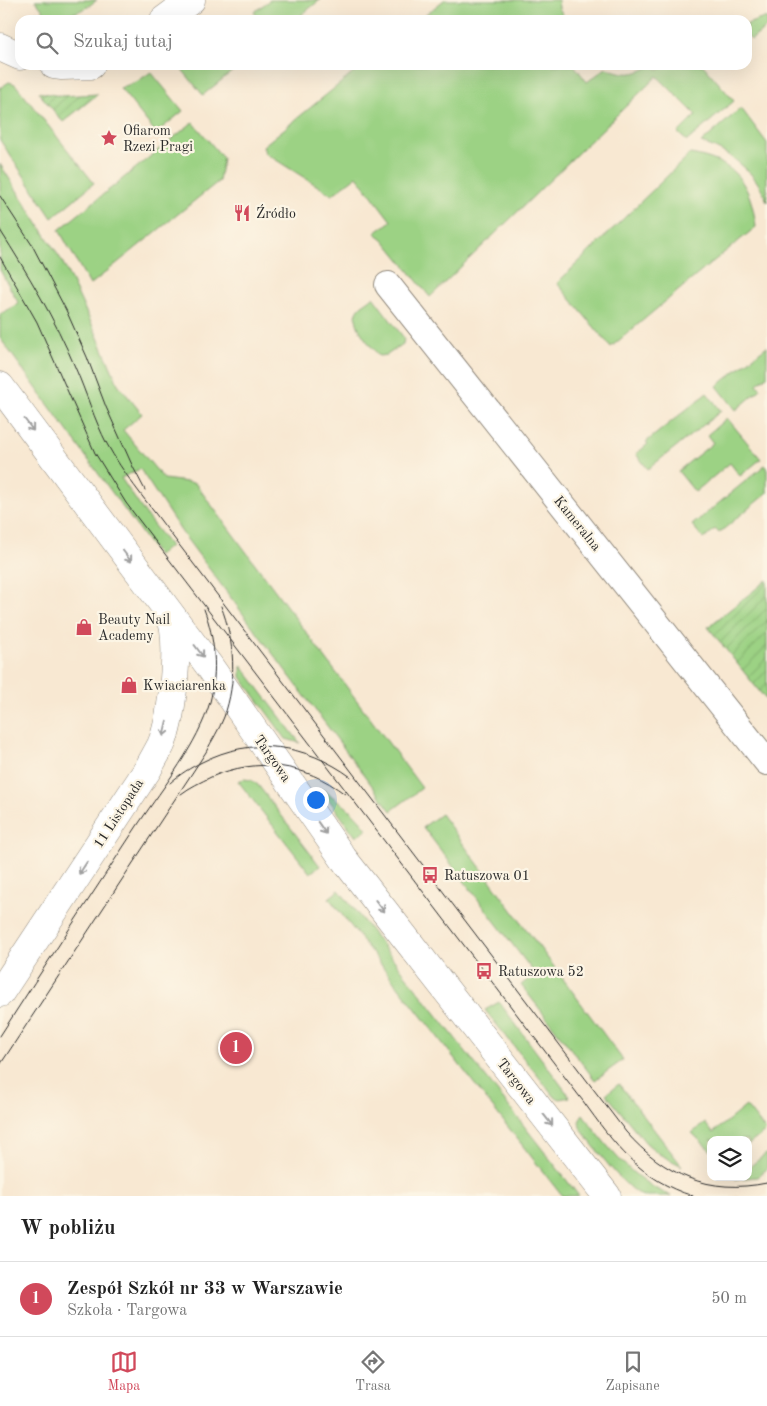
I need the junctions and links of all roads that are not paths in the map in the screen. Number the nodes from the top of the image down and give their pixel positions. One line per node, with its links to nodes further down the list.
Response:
1 (191, 0): 2 (street)
2 (171, 15)
3 (0, 47): 4 (street)
4 (15, 54)
5 (388, 285): 8 (street, Kameralna)
6 (0, 386): 7 (street, Targowa, one-way to 7)
7 (169, 612): 9 (street, 11 Listopada, one-way to 9); 10 (street, Targowa, one-way to 10)
8 (767, 762)
9 (0, 993)
10 (607, 1196)

